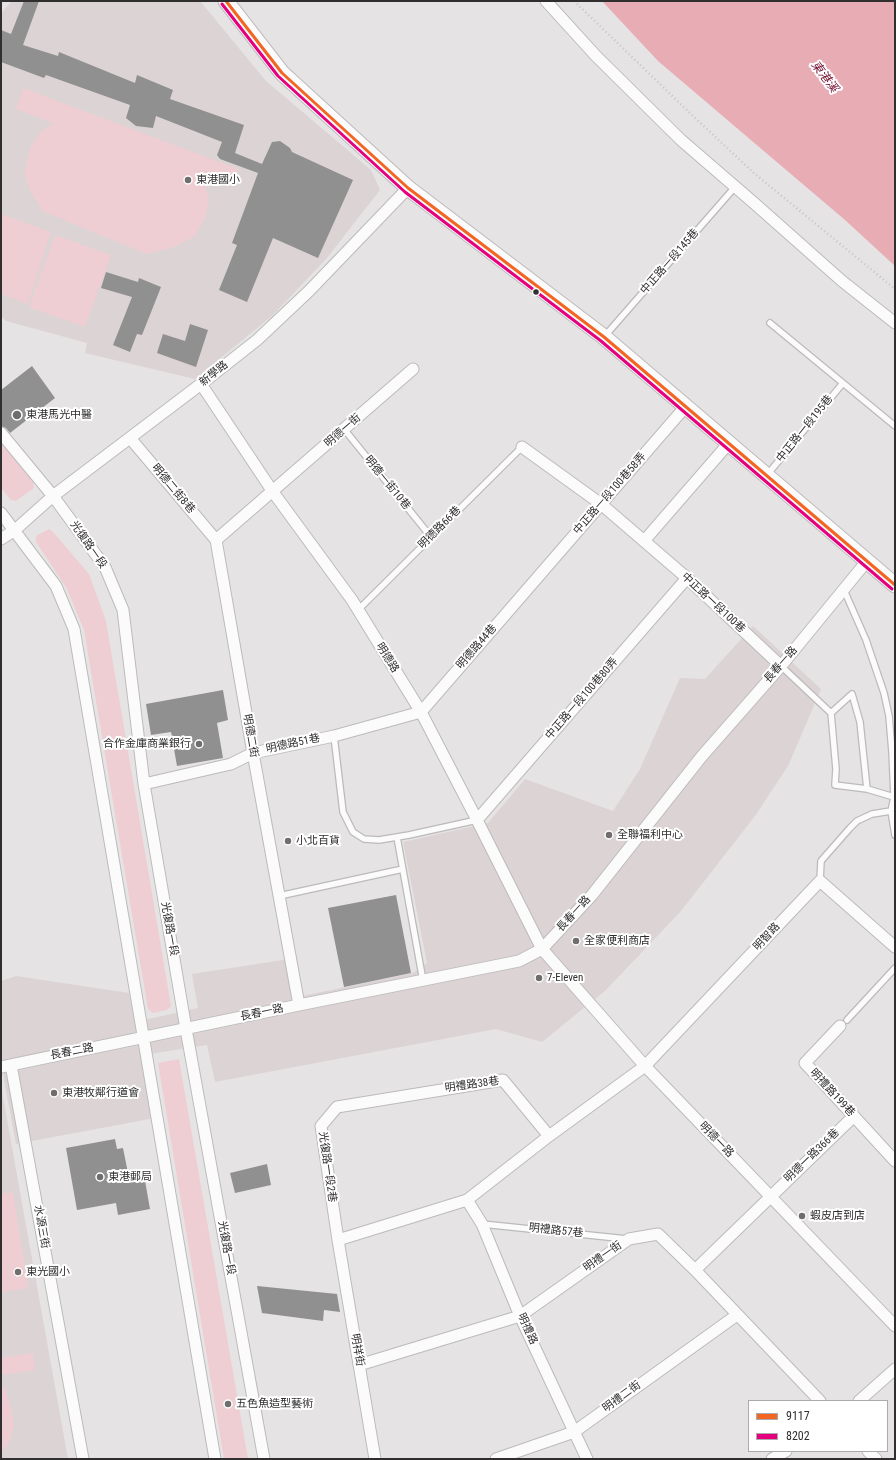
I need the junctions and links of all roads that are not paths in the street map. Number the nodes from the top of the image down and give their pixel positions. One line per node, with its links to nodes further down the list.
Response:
1 (226, 1): 4 (main road)
2 (546, 1): 3 (street)
3 (735, 186): 6 (street); 7 (lane, 中正路一段145巷)
4 (408, 188): 7 (main road); 10 (street, 新學路)
5 (770, 323): 9 (lane)
6 (895, 324)
7 (604, 337): 11 (main road)
8 (413, 369): 13 (street, 明德一街)
9 (843, 383): 12 (lane); 18 (lane, 中正路一段195巷)
10 (201, 384): 15 (street, 新學路); 19 (street, 明德路)
11 (686, 406): 16 (main road); 21 (street, 中正路一段100巷58弄)
12 (895, 426)
13 (344, 430): 19 (street, 明德一街); 24 (lane, 明德一街10巷)
14 (1, 433): 20 (street, 光復路一段)
15 (130, 438): 20 (street, 新學路); 26 (street, 明德二街8巷)
16 (729, 443): 18 (main road); 27 (street)
17 (522, 447): 21 (street, 中正路一段100巷); 24 (lane, 明德路66巷)
18 (767, 475): 28 (main road)
19 (273, 492): 26 (street); 33 (street, 明德路)
20 (53, 496): 23 (street, 新學路); 39 (street, 光復路一段)
21 (602, 504): 27 (street, 中正路一段100巷); 30 (street, 中正路一段100巷58弄)
22 (1, 513): 23 (street)
23 (15, 530): 25 (street, 新學路); 56 (street)
24 (431, 537): 33 (lane, 明德路66巷)
25 (1, 539)
26 (216, 540): 38 (street, 明德二街)
27 (644, 541): 29 (street, 中正路一段100巷)
28 (867, 562): 31 (main road); 32 (street, 長春一路)
29 (687, 578): 34 (street, 中正路一段100巷); 43 (street, 中正路一段100巷80弄)
30 (533, 582): 35 (street, 明德路44巷)
31 (895, 585)
32 (844, 590): 34 (street, 長春一路); 41 (lane)
33 (358, 610): 35 (street, 明德路)
34 (781, 666): 36 (lane); 50 (street, 長春一路)
35 (421, 712): 37 (street, 明德路51巷); 43 (street, 明德路)
36 (831, 713): 40 (lane); 40 (lane)
37 (334, 736): 38 (street, 明德路51巷); 45 (lane)
38 (253, 753): 39 (street, 明德路51巷); 48 (street, 明德二街)
39 (144, 784): 55 (street, 光復路一段)
40 (867, 789): 41 (lane)
41 (894, 797): 42 (lane)
42 (891, 811): 44 (lane); 47 (lane)
43 (477, 820): 45 (lane); 50 (street, 明德路)
44 (895, 835)
45 (397, 837): 46 (lane)
46 (403, 869): 48 (lane); 52 (lane)
47 (820, 881): 49 (street); 58 (street, 明智路)
48 (279, 896): 53 (street, 明德二街)
49 (895, 947)
50 (542, 949): 52 (street, 長春一路); 58 (street, 明德一路)
51 (895, 968): 54 (lane)
52 (423, 982): 53 (street, 長春一路)
53 (299, 1005): 55 (street, 長春一路)
54 (844, 1023): 60 (street, 明禮路199巷)
55 (186, 1029): 56 (street, 長春一路); 80 (street, 光復路一段)
56 (143, 1038): 57 (street, 長春二路); 79 (street)
57 (6, 1066): 78 (street, 水源三街)
58 (644, 1066): 61 (street); 63 (street, 明德一路)
59 (417, 1094): 61 (street, 明禮路38巷); 67 (street, 光復路一段2巷)
60 (854, 1116): 62 (street, 明禮路199巷); 63 (street, 明德一路366巷)
61 (549, 1136): 64 (street)
62 (893, 1153)
63 (770, 1196): 68 (street, 明德一路366巷); 71 (street, 明德一路)
64 (467, 1200): 65 (street, 明禮路); 67 (street)
65 (482, 1224): 66 (lane, 明禮路57巷); 70 (street, 明禮路)
66 (629, 1239): 68 (street, 明禮一街); 70 (street, 明禮一街)
67 (338, 1240): 72 (street, 明祥街)
68 (695, 1270): 69 (street, 明禮一街)
69 (737, 1315): 74 (street, 明禮一街); 76 (street, 明禮二街)
70 (520, 1316): 72 (street, 明禮一街); 76 (street, 明禮路)
71 (895, 1326)
72 (359, 1365): 81 (street, 明祥街)
73 (895, 1369): 75 (street)
74 (819, 1400)
75 (860, 1400)
76 (574, 1432): 82 (street, 明禮二街); 83 (street, 明禮路)
77 (784, 1452): 84 (street)
78 (84, 1459)
79 (215, 1459)
80 (264, 1459)
81 (375, 1459)
82 (496, 1459)
83 (587, 1459)
84 (772, 1459)

